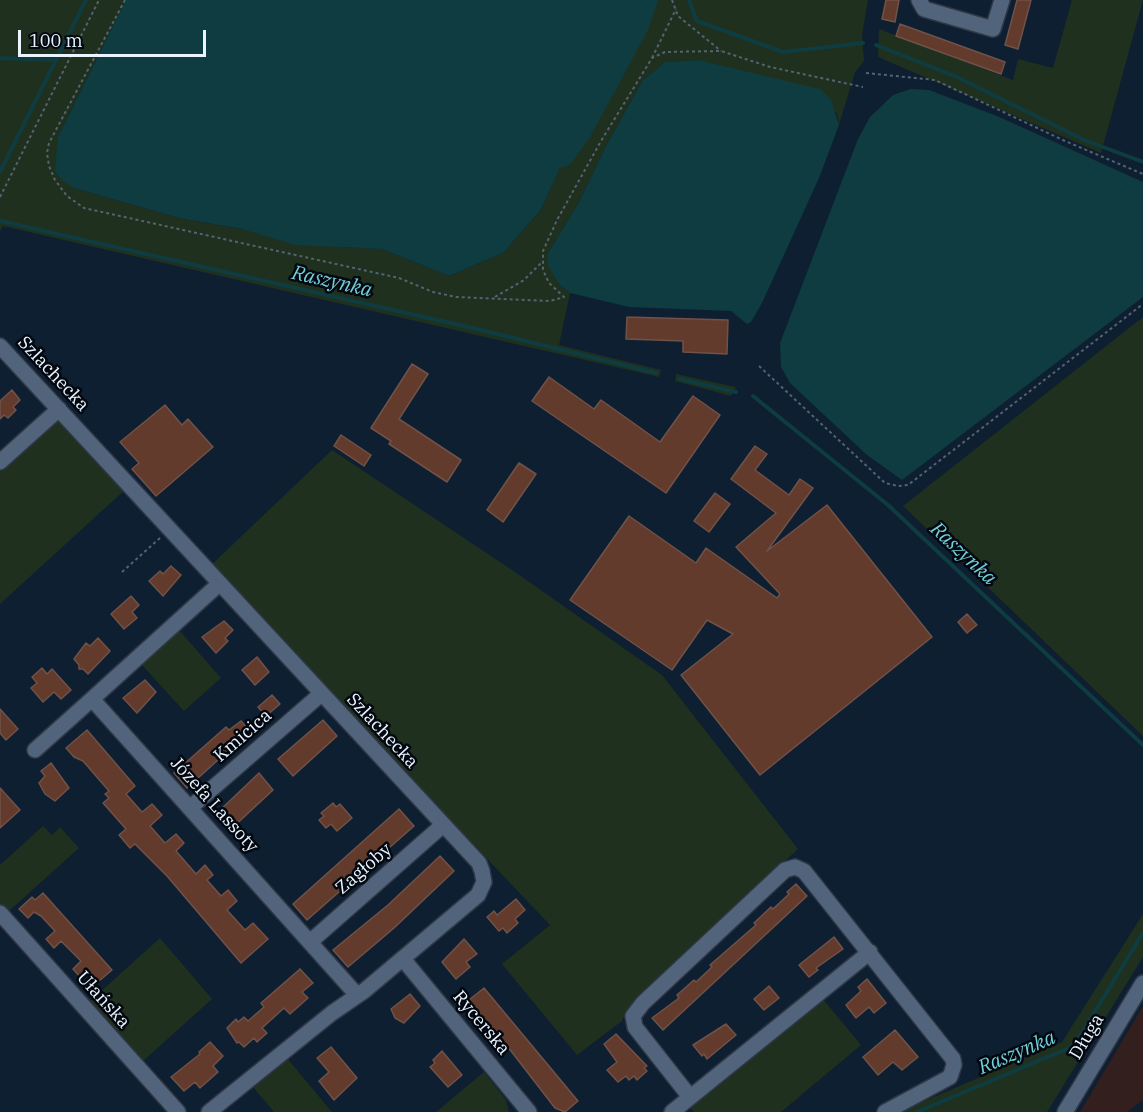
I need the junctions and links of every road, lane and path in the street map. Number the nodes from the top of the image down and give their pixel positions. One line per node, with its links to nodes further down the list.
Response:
1 (99, 0): 12 (path)
2 (125, 0): 14 (path)
3 (672, 0): 6 (path)
4 (919, 0): 5 (street)
5 (1002, 0)
6 (675, 9): 7 (path); 8 (path)
7 (721, 51): 8 (path); 10 (path)
8 (652, 58): 13 (path)
9 (866, 72): 11 (path)
10 (863, 87)
11 (1143, 174)
12 (0, 197)
13 (543, 261): 14 (path); 14 (path)
14 (495, 297)
15 (1143, 304): 17 (path)
16 (0, 346): 18 (street, Szlachecka)
17 (759, 366)
18 (59, 409): 19 (street); 20 (street, Szlachecka)
19 (0, 462)
20 (171, 528): 21 (path); 22 (street, Szlachecka)
21 (122, 572)
22 (219, 584): 23 (street, Szlachecka); 24 (street)
23 (321, 694): 26 (street, Kmicica); 27 (street, Szlachecka)
24 (92, 699): 25 (street); 26 (street, Józefa Lassoty)
25 (35, 750)
26 (191, 807): 29 (street, Józefa Lassoty)
27 (443, 825): 29 (street, Zagłoby); 31 (street, Szlachecka)
28 (0, 913): 35 (street, Ułańska)
29 (310, 942): 33 (street, Józefa Lassoty)
30 (870, 952): 34 (street); 34 (street); 39 (street)
31 (403, 959): 33 (street, Szlachecka); 37 (street, Rycerska)
32 (1142, 988): 40 (street, Długa)
33 (357, 995): 36 (street, Szlachecka)
34 (690, 1097): 38 (street)
35 (178, 1112)
36 (209, 1112)
37 (529, 1112)
38 (672, 1112)
39 (885, 1112)
40 (1065, 1112)

